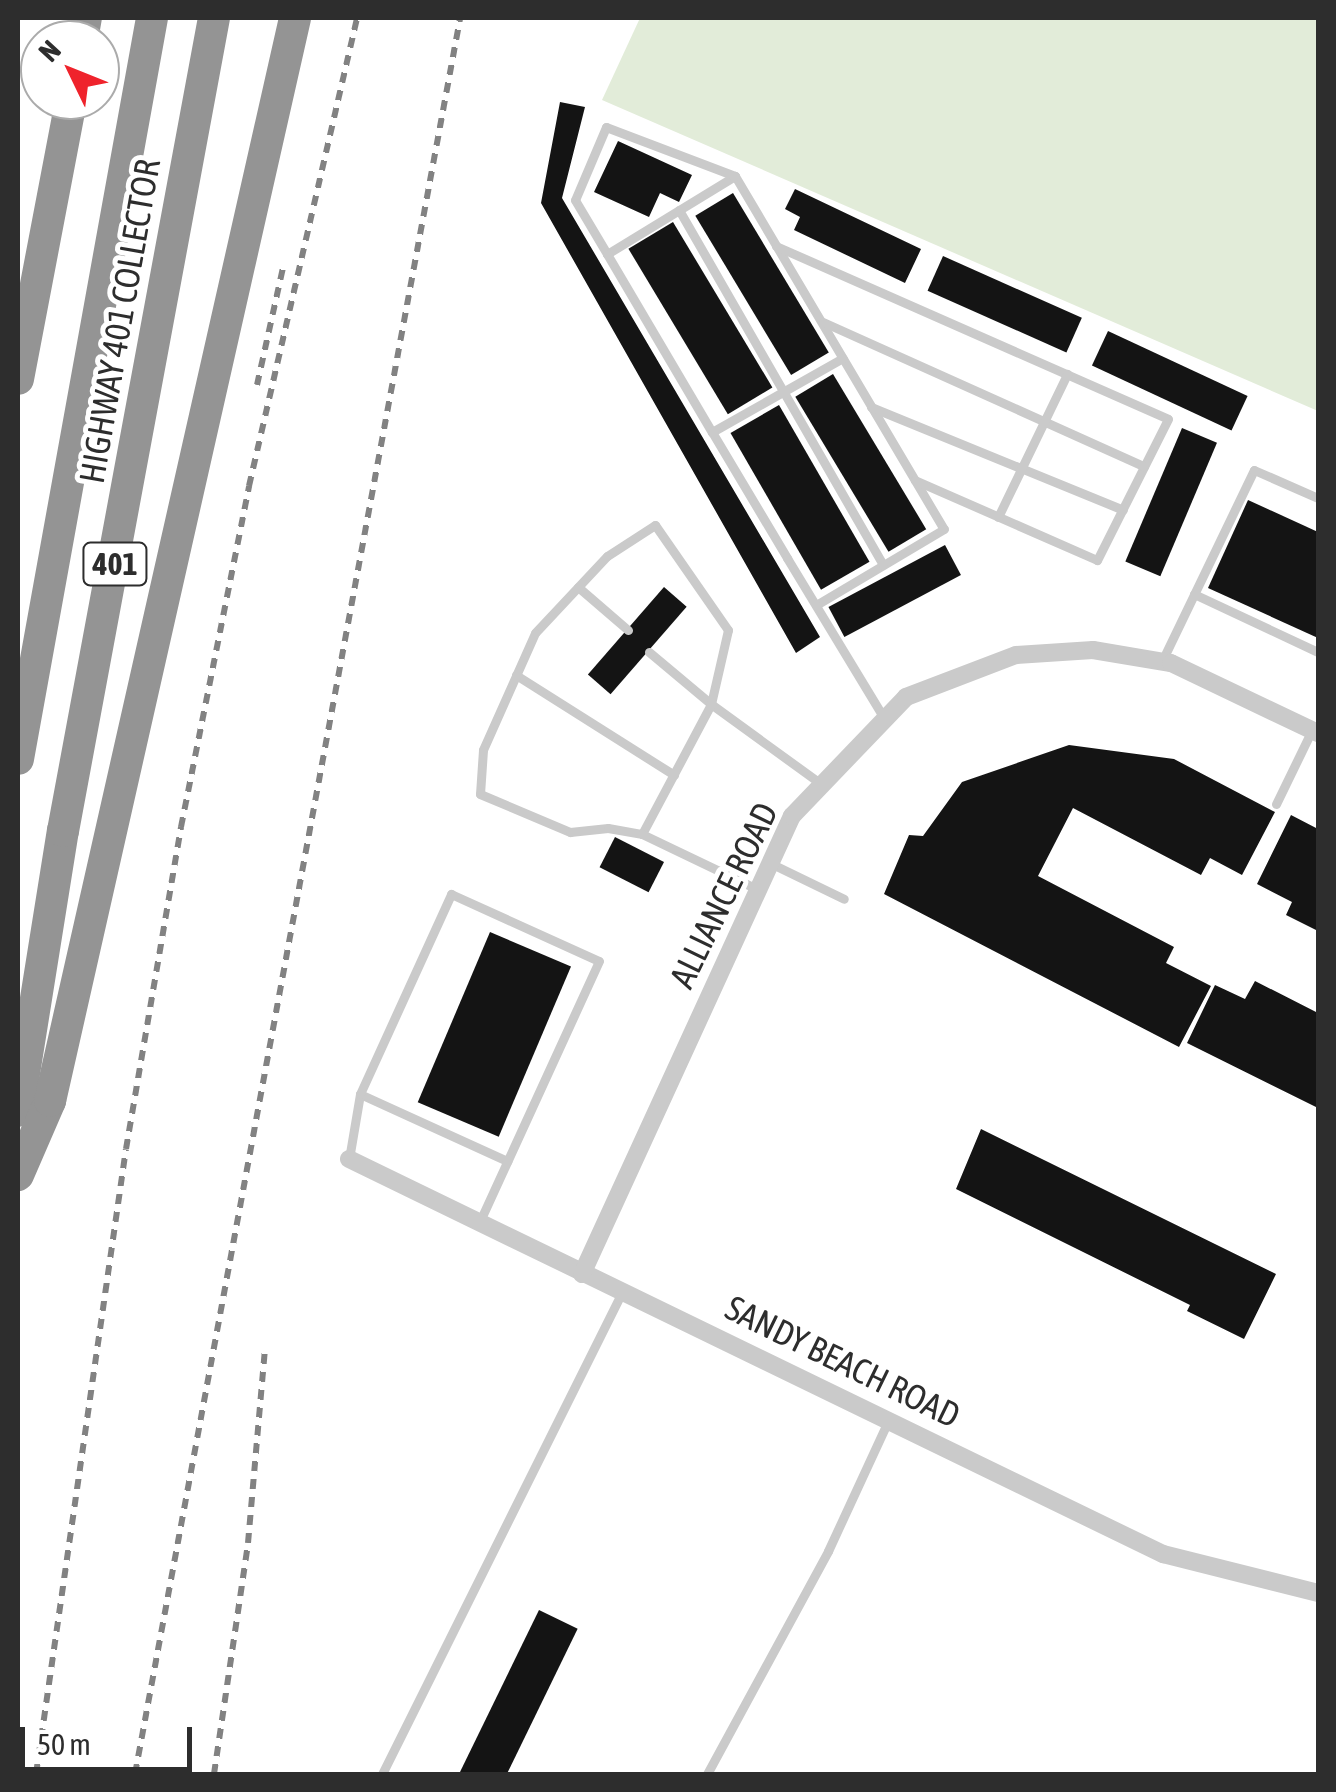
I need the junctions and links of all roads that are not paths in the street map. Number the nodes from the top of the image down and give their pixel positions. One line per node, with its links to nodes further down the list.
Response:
1 (152, 18): 35 (highway, 401)
2 (214, 18): 44 (highway, HIGHWAY 401 COLLECTOR / 401)
3 (295, 18): 47 (highway)
4 (67, 120): 12 (highway)
5 (735, 176): 6 (lane); 7 (lane); 8 (lane)
6 (679, 210): 8 (lane); 13 (lane)
7 (776, 246): 9 (lane); 11 (lane)
8 (607, 254): 16 (lane)
9 (821, 321): 10 (lane); 15 (lane)
10 (842, 358): 13 (lane); 14 (lane)
11 (1066, 374): 15 (lane); 17 (lane)
12 (18, 379)
13 (784, 391): 16 (lane); 23 (lane)
14 (872, 407): 18 (lane); 19 (lane)
15 (1044, 422): 17 (lane); 18 (lane)
16 (712, 432): 26 (lane)
17 (1144, 466): 21 (lane)
18 (1022, 468): 21 (lane); 22 (lane)
19 (915, 480): 22 (lane); 23 (lane)
20 (1318, 498): 25 (lane)
21 (1123, 510): 22 (lane)
22 (998, 517)
23 (883, 565): 26 (lane)
24 (578, 587): 27 (lane); 31 (lane); 32 (lane)
25 (1194, 594): 29 (lane); 30 (lane)
26 (816, 605): 33 (lane)
27 (628, 630)
28 (650, 652): 32 (lane)
29 (1318, 652)
30 (1162, 661): 33 (street, ALLIANCE ROAD); 34 (street, ALLIANCE ROAD)
31 (516, 675): 36 (lane); 39 (lane)
32 (710, 704): 36 (lane); 37 (lane)
33 (884, 718): 37 (street, ALLIANCE ROAD)
34 (1316, 732): 38 (lane)
35 (18, 759)
36 (674, 775): 39 (lane)
37 (821, 784): 40 (street, ALLIANCE ROAD)
38 (1276, 804)
39 (642, 834): 41 (lane)
40 (770, 864): 41 (street, ALLIANCE ROAD); 42 (lane)
41 (758, 890): 49 (street, ALLIANCE ROAD)
42 (844, 899)
43 (360, 1094): 45 (lane); 46 (lane); 46 (lane)
44 (18, 1111)
45 (349, 1159): 48 (street, SANDY BEACH ROAD)
46 (507, 1161): 48 (lane)
47 (18, 1176)
48 (479, 1223): 49 (street, SANDY BEACH ROAD)
49 (582, 1274): 50 (street, SANDY BEACH ROAD)
50 (622, 1292): 51 (street, SANDY BEACH ROAD); 53 (lane)
51 (889, 1419): 52 (street, SANDY BEACH ROAD); 54 (lane)
52 (1318, 1593)
53 (382, 1774)
54 (708, 1774)

